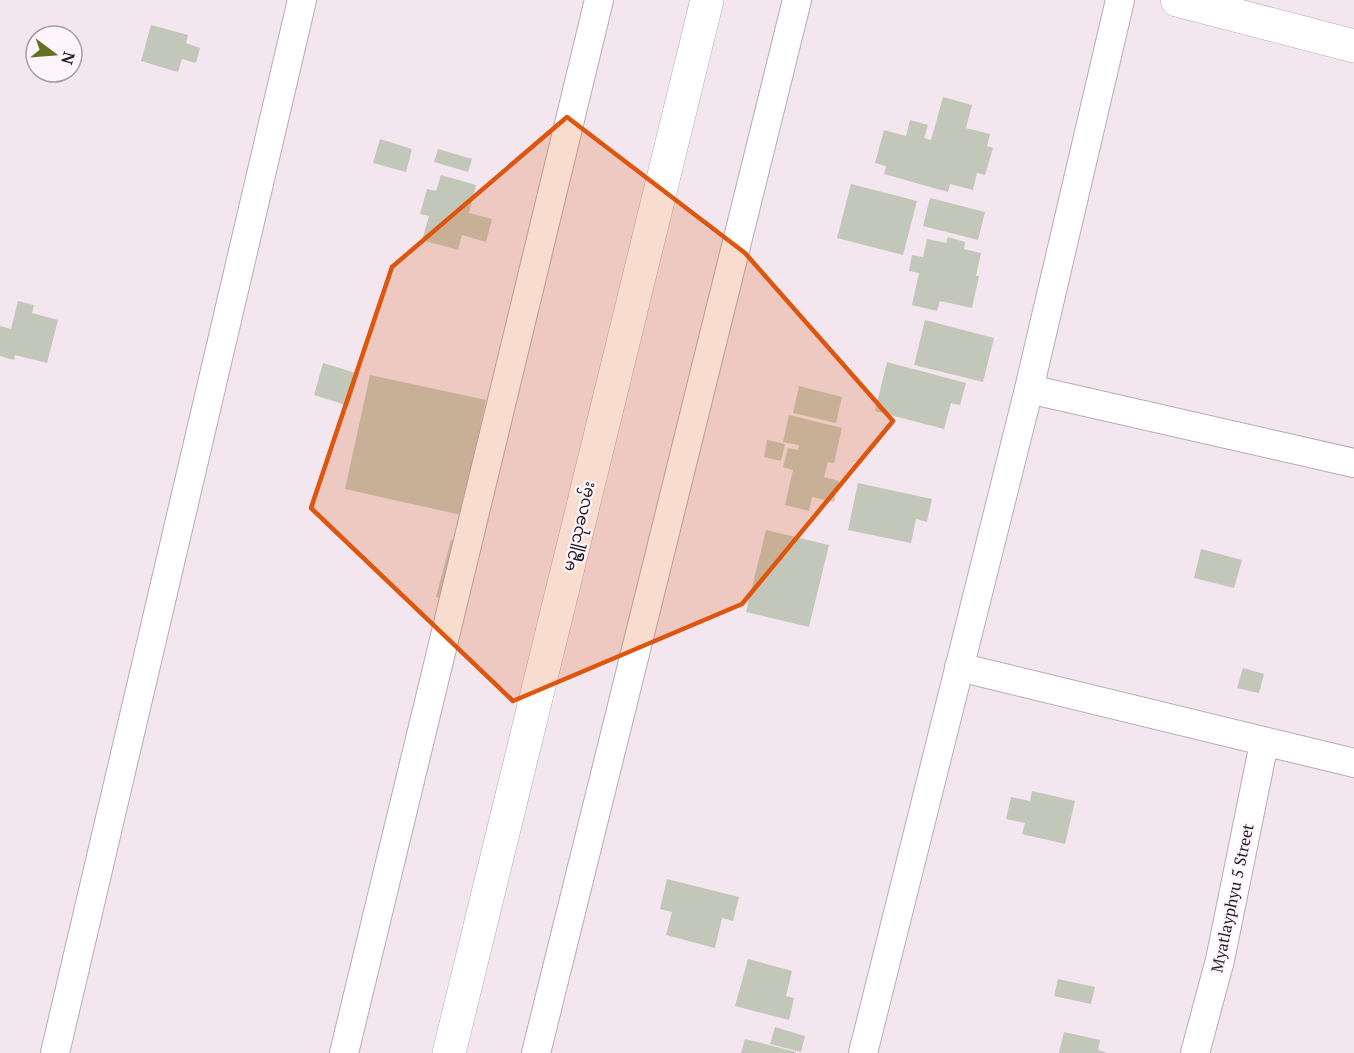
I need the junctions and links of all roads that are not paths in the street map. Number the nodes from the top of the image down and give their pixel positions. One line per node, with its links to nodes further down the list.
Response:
1 (302, 0): 13 (street)
2 (599, 0): 14 (street)
3 (707, 0): 15 (street, မဥ္ဇူသုခလမ်း)
4 (797, 0): 16 (street)
5 (1120, 0): 8 (street)
6 (1177, 0): 7 (street)
7 (1354, 46)
8 (1029, 389): 9 (street); 10 (street)
9 (1354, 463)
10 (959, 667): 11 (street); 17 (street)
11 (1264, 743): 12 (street); 18 (street, Myatlayphyu 5 Street)
12 (1354, 763)
13 (55, 1053)
14 (344, 1053)
15 (449, 1053)
16 (536, 1053)
17 (863, 1053)
18 (1195, 1053)

